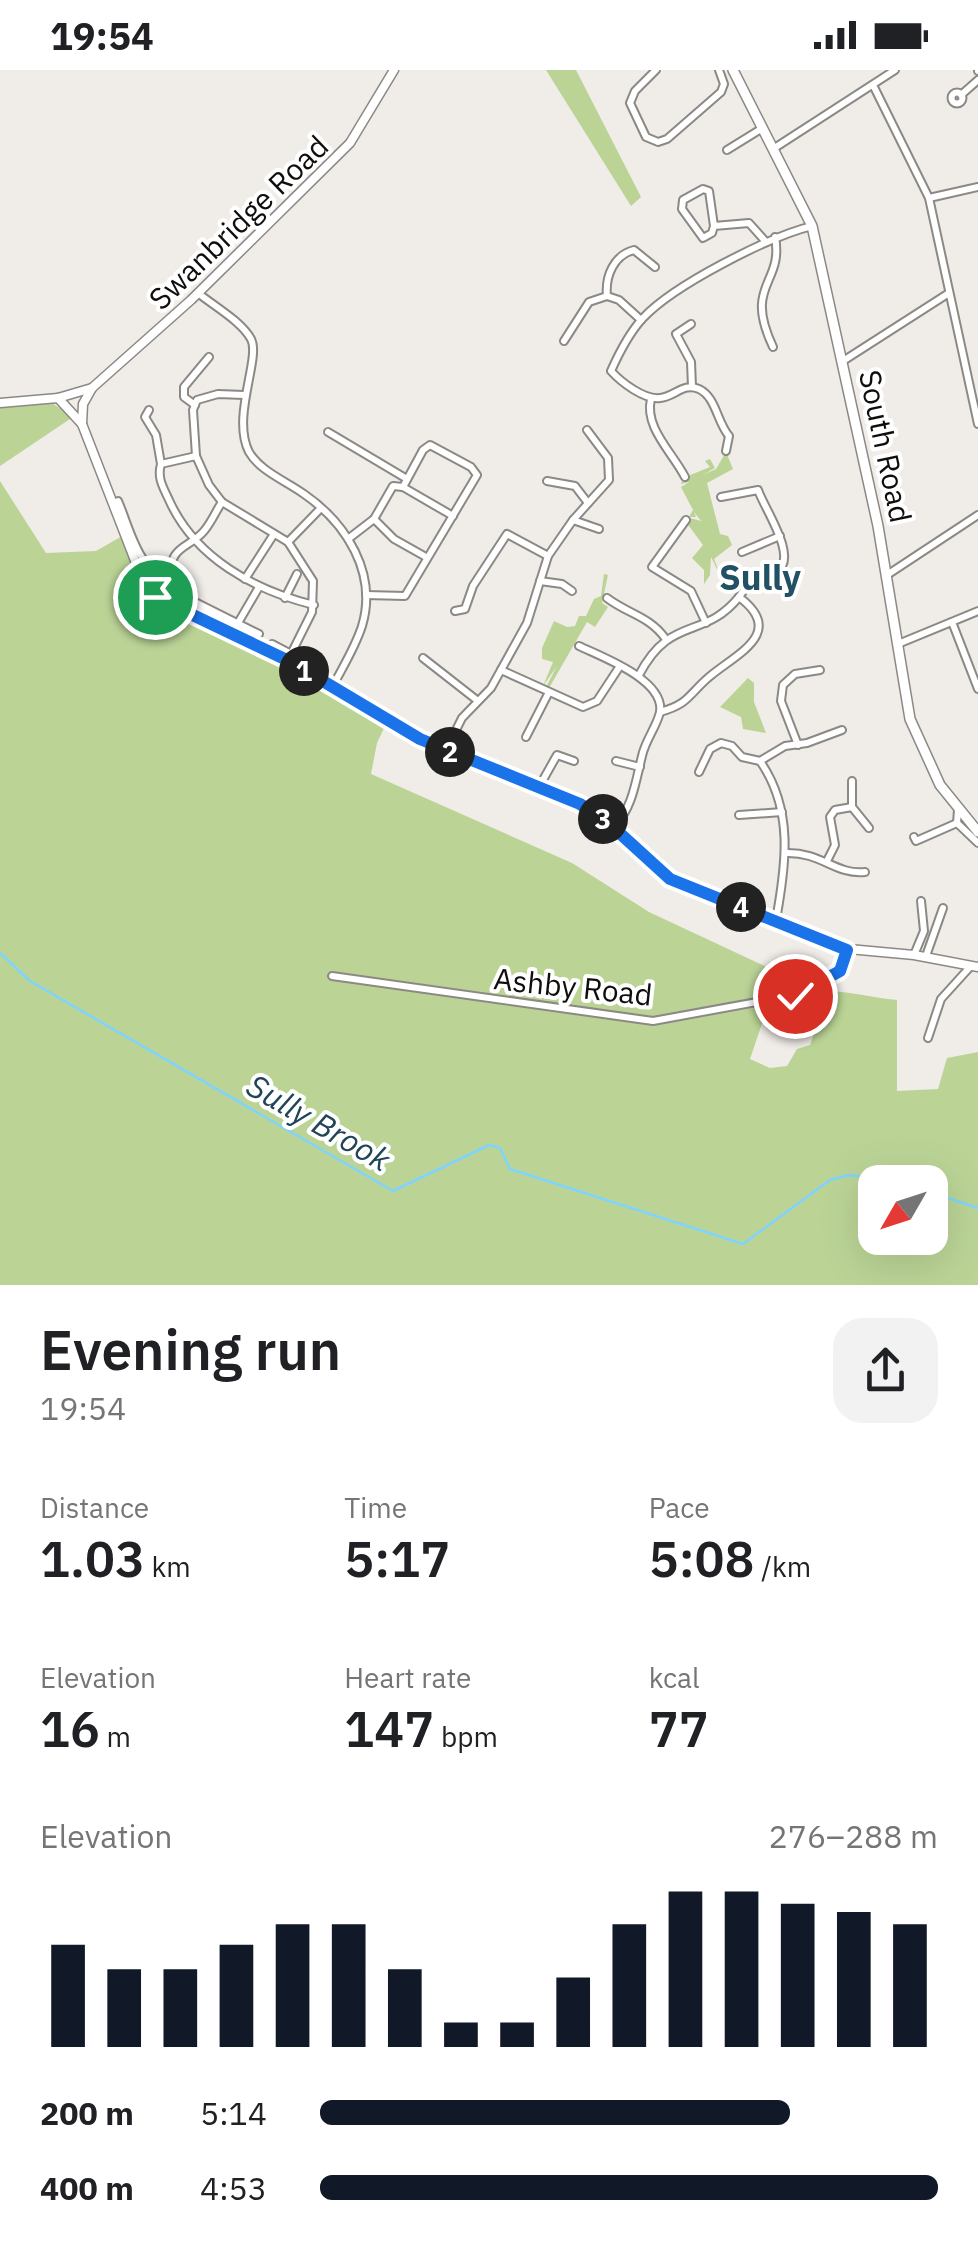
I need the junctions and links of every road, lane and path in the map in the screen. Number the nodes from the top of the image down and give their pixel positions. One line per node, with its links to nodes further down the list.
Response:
1 (394, 70): 19 (street, Swanbridge Road)
2 (656, 70): 3 (street)
3 (719, 70)
4 (733, 70): 9 (main road, South Road)
5 (896, 70): 7 (street)
6 (978, 80): 8 (street)
7 (873, 85): 11 (street); 13 (street)
8 (961, 95)
9 (761, 130): 10 (street); 11 (main road, South Road)
10 (727, 150)
11 (772, 150): 15 (main road, South Road)
12 (978, 187): 13 (street)
13 (930, 198): 20 (street)
14 (714, 226): 14 (street); 17 (street)
15 (812, 226): 16 (street); 27 (main road, South Road)
16 (775, 238): 17 (street); 25 (street)
17 (766, 242): 22 (street)
18 (655, 267): 21 (street)
19 (198, 293): 29 (street, Swanbridge Road); 30 (street)
20 (950, 293): 27 (street); 37 (street)
21 (607, 296): 22 (street); 24 (street)
22 (641, 320): 32 (street)
23 (691, 324): 28 (street)
24 (564, 340)
25 (773, 346)
26 (209, 358): 34 (street)
27 (843, 361): 66 (main road, South Road)
28 (692, 387): 32 (street); 40 (street)
29 (92, 388): 31 (street); 36 (street)
30 (244, 395): 34 (street); 50 (street)
31 (58, 398): 33 (street); 36 (street)
32 (651, 398): 43 (street)
33 (0, 402)
34 (194, 405): 41 (street)
35 (149, 410): 42 (street)
36 (82, 424): 95 (street)
37 (978, 424)
38 (586, 430): 49 (street)
39 (328, 432): 45 (street)
40 (726, 451)
41 (196, 456): 42 (street); 48 (street)
42 (161, 464): 59 (street)
43 (685, 476)
44 (547, 480): 49 (street)
45 (405, 483): 52 (street); 52 (street); 53 (street)
46 (721, 497): 58 (street)
47 (118, 500): 67 (street)
48 (222, 502): 57 (street); 59 (street)
49 (588, 503): 54 (street)
50 (322, 508): 60 (street); 61 (street)
51 (978, 514): 66 (street)
52 (454, 516): 64 (street)
53 (374, 519): 60 (street); 64 (street)
54 (573, 520): 56 (street); 63 (street)
55 (686, 520): 80 (street)
56 (599, 529)
57 (274, 534): 61 (street); 68 (street)
58 (780, 536): 62 (street); 73 (street)
59 (193, 538): 67 (street); 68 (street)
60 (348, 538): 72 (street)
61 (288, 542): 76 (street)
62 (742, 552)
63 (548, 556): 69 (street); 78 (street)
64 (426, 557): 72 (street)
65 (297, 574): 74 (street)
66 (887, 575): 85 (main road, South Road)
67 (170, 576): 81 (street)
68 (245, 578): 70 (street)
69 (540, 581): 71 (street); 91 (street)
70 (259, 587): 74 (street); 81 (street)
71 (572, 591)
72 (366, 595): 95 (street)
73 (739, 597): 80 (street); 98 (street)
74 (285, 598): 76 (street)
75 (607, 598): 83 (street)
76 (314, 605): 88 (street)
77 (978, 611): 79 (street)
78 (455, 612)
79 (952, 622): 85 (street); 94 (street)
80 (706, 623): 83 (street)
81 (238, 624): 82 (street)
82 (259, 634)
83 (665, 638): 93 (street)
84 (272, 644): 88 (street)
85 (897, 645): 111 (main road, South Road)
86 (579, 646): 90 (street)
87 (306, 653): 88 (street)
88 (291, 654)
89 (423, 658): 97 (street)
90 (618, 669): 93 (street); 96 (street)
91 (501, 670): 96 (street); 97 (street)
92 (820, 670): 101 (street)
93 (638, 675): 98 (street)
94 (978, 689)
95 (331, 690): 102 (street)
96 (548, 693): 100 (street)
97 (478, 701): 102 (street)
98 (660, 712): 106 (street)
99 (842, 730): 101 (street)
100 (526, 737)
101 (798, 744): 104 (street)
102 (446, 751): 109 (street)
103 (574, 761): 109 (street)
104 (760, 761): 107 (street); 112 (street)
105 (616, 762): 106 (street)
106 (640, 766): 115 (street)
107 (700, 772)
108 (852, 781): 110 (street)
109 (539, 787): 115 (street)
110 (852, 807): 116 (street); 121 (street)
111 (958, 810): 114 (street); 117 (main road, South Road)
112 (782, 812): 113 (street); 120 (street)
113 (738, 815)
114 (957, 823): 118 (street); 119 (street)
115 (614, 828): 125 (street)
116 (868, 828)
117 (978, 832)
118 (914, 837)
119 (978, 843)
120 (786, 853): 121 (street); 125 (street)
121 (827, 860): 122 (street)
122 (865, 872)
123 (920, 901): 127 (street)
124 (943, 908): 128 (street)
125 (776, 920): 126 (street)
126 (847, 950): 127 (street); 130 (street, Ashby Road)
127 (914, 954): 128 (street)
128 (926, 956): 129 (street)
129 (974, 967): 131 (street)
130 (332, 976)
131 (928, 1038)

